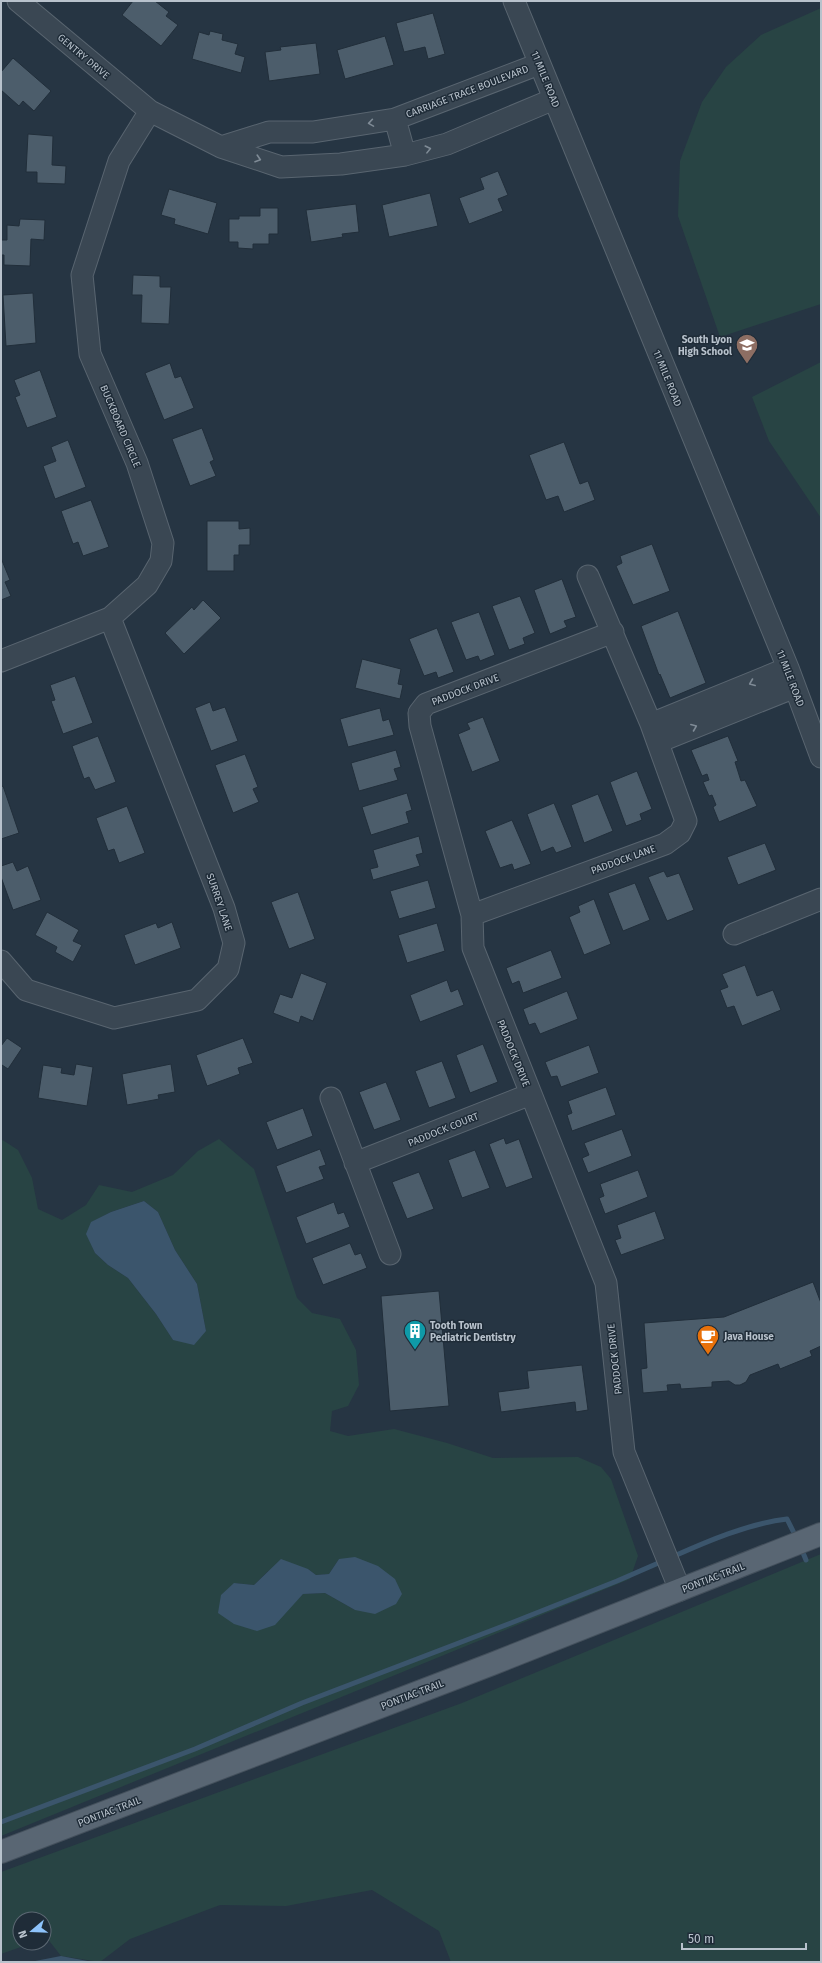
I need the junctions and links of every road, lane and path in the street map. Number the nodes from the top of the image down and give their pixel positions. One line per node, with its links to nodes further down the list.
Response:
1 (18, 1): 5 (street, GENTRY DRIVE)
2 (514, 1): 3 (street, 11 MILE ROAD)
3 (539, 64): 4 (street, 11 MILE ROAD); 6 (street, CARRIAGE TRACE BOULEVARD)
4 (554, 99): 8 (street, one-way to 4); 13 (street, 11 MILE ROAD)
5 (150, 111): 7 (street); 10 (street, BUCKBOARD CIRCLE)
6 (395, 119): 7 (street, CARRIAGE TRACE BOULEVARD, one-way to 7); 8 (street, CARRIAGE TRACE BOULEVARD)
7 (221, 147): 8 (street, one-way to 8)
8 (405, 155)
9 (588, 576): 11 (street, PADDOCK LANE)
10 (110, 618): 12 (street, BUCKBOARD CIRCLE); 19 (street, SURREY LANE)
11 (613, 632): 14 (street, PADDOCK LANE); 17 (street, PADDOCK DRIVE)
12 (1, 662)
13 (791, 678): 14 (street); 15 (street, 11 MILE ROAD)
14 (654, 733): 17 (street, PADDOCK LANE)
15 (821, 757)
16 (821, 899): 18 (street)
17 (472, 915): 20 (street, PADDOCK DRIVE)
18 (734, 934)
19 (1, 961)
20 (531, 1094): 22 (street, PADDOCK COURT); 25 (street, PADDOCK DRIVE)
21 (331, 1098): 22 (street)
22 (355, 1163): 23 (street)
23 (390, 1254)
24 (821, 1534): 25 (main road, PONTIAC TRAIL)
25 (680, 1590): 26 (main road, PONTIAC TRAIL)
26 (1, 1852)

